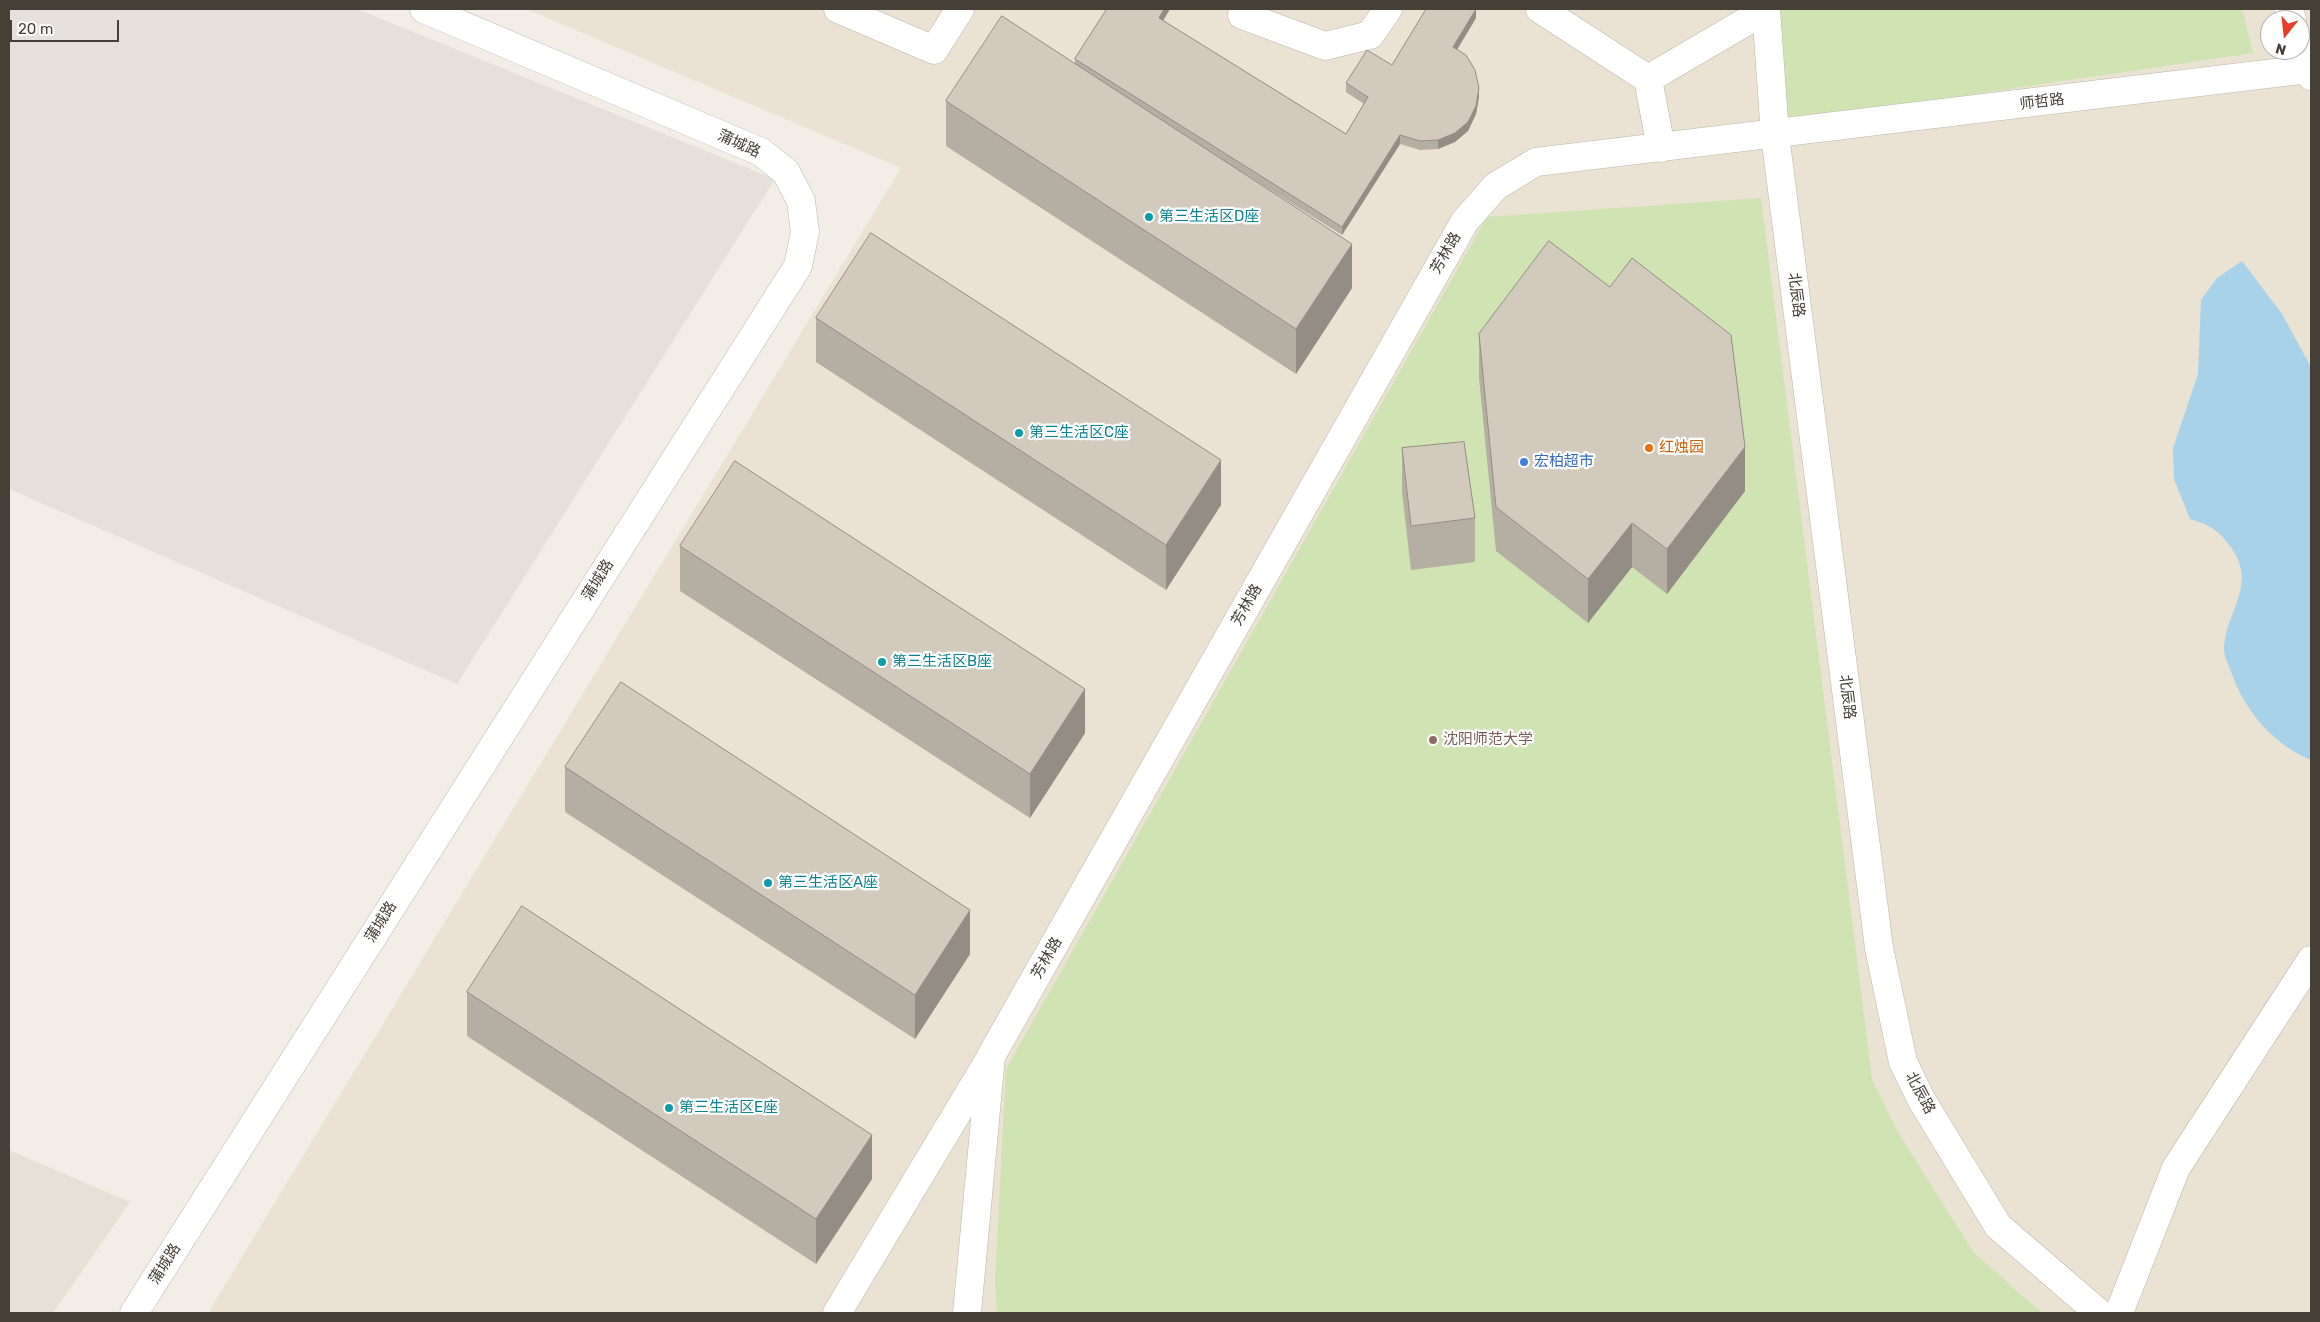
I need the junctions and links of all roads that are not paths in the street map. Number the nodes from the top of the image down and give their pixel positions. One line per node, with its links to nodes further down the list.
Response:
1 (424, 9): 14 (street, 蒲城路)
2 (838, 9): 3 (street)
3 (960, 9)
4 (1388, 9): 7 (street)
5 (1540, 9): 9 (street)
6 (1766, 9): 9 (street); 10 (street, 北辰路)
7 (1242, 14)
8 (2306, 64): 10 (street, 师哲路)
9 (1648, 79): 11 (street)
10 (1775, 135): 11 (street, 芳林路); 17 (street, 北辰路)
11 (1661, 148): 13 (street, 芳林路)
12 (2311, 960): 18 (street)
13 (991, 1056): 15 (street); 16 (street, 芳林路)
14 (134, 1313)
15 (837, 1313)
16 (967, 1313)
17 (2099, 1313)
18 (2119, 1313)

